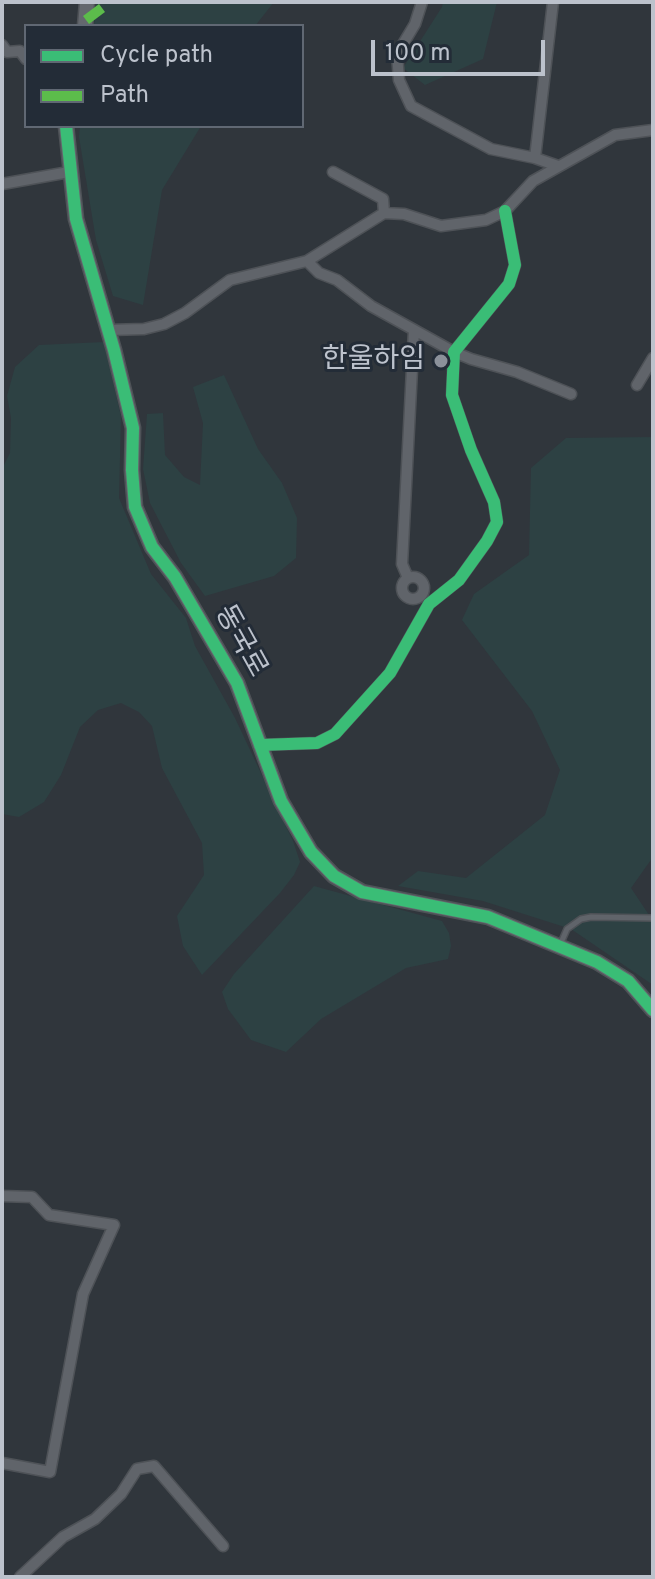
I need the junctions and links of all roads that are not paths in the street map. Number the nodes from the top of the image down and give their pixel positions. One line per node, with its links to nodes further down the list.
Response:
1 (87, 2): 4 (street)
2 (422, 2): 9 (street)
3 (553, 2): 9 (street)
4 (85, 24)
5 (2, 45): 6 (street)
6 (24, 56)
7 (66, 128): 11 (street, 동국로)
8 (653, 130): 10 (street)
9 (535, 158): 10 (street)
10 (558, 166): 14 (street)
11 (69, 172): 13 (street); 17 (street, 동국로)
12 (333, 172): 15 (street)
13 (2, 184)
14 (505, 211): 15 (street); 19 (street)
15 (384, 213): 16 (street)
16 (307, 261): 17 (street); 18 (street)
17 (109, 330): 25 (street, 동국로)
18 (414, 330): 19 (street); 23 (street)
19 (454, 352): 22 (street); 24 (street)
20 (653, 358): 21 (street)
21 (637, 385)
22 (571, 394)
23 (408, 578): 24 (street); 24 (street)
24 (425, 600): 25 (street)
25 (260, 745): 27 (street, 동국로)
26 (653, 918): 27 (lane)
27 (560, 946): 28 (street, 동국로)
28 (653, 1010)
29 (2, 1196): 30 (street)
30 (2, 1463)
31 (223, 1546): 32 (street)
32 (20, 1577)

